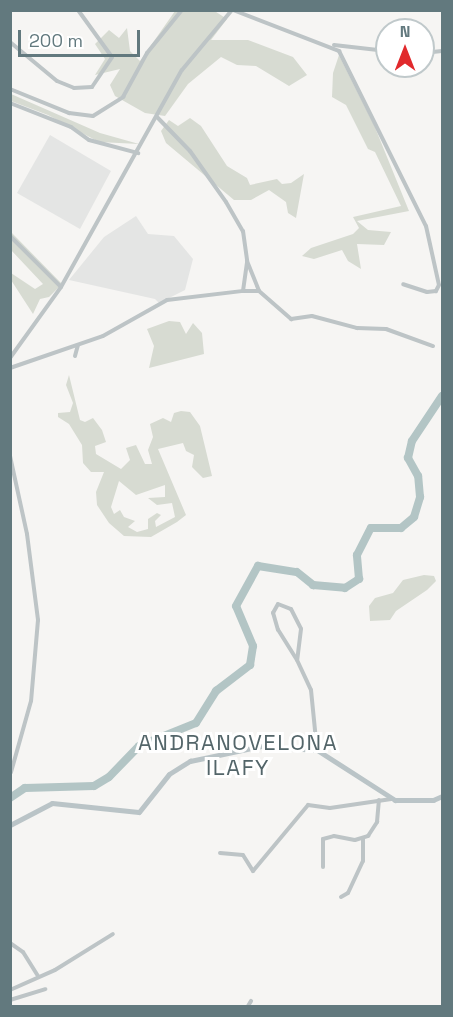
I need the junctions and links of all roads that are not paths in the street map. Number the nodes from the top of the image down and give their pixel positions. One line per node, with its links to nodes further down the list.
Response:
1 (78, 10): 6 (street)
2 (182, 10): 9 (street)
3 (221, 10): 5 (street)
4 (233, 10): 5 (street); 7 (street)
5 (228, 15): 11 (street)
6 (10, 42)
7 (330, 45): 8 (street); 15 (street)
8 (375, 50)
9 (10, 89)
10 (10, 103): 12 (street)
11 (157, 117): 12 (street); 14 (street)
12 (138, 153): 16 (street)
13 (10, 236): 16 (street)
14 (247, 261): 17 (street); 18 (street)
15 (403, 284)
16 (62, 287): 22 (street)
17 (243, 291): 18 (street); 19 (street)
18 (259, 291): 20 (street)
19 (78, 344): 21 (street); 23 (street)
20 (433, 346)
21 (75, 356)
22 (10, 358)
23 (10, 368)
24 (10, 456): 27 (street)
25 (297, 660): 25 (street); 26 (street)
26 (317, 750): 29 (street); 31 (street)
27 (11, 772)
28 (442, 796): 29 (street)
29 (392, 799): 30 (street)
30 (379, 800): 32 (street); 33 (street)
31 (10, 825)
32 (363, 839): 34 (street); 35 (street)
33 (220, 854)
34 (322, 867)
35 (341, 897)
36 (113, 934): 38 (street)
37 (10, 944): 38 (street)
38 (38, 976): 40 (street)
39 (45, 989): 41 (street)
40 (10, 990)
41 (10, 1000)
42 (251, 1001): 43 (street)
43 (248, 1006)

